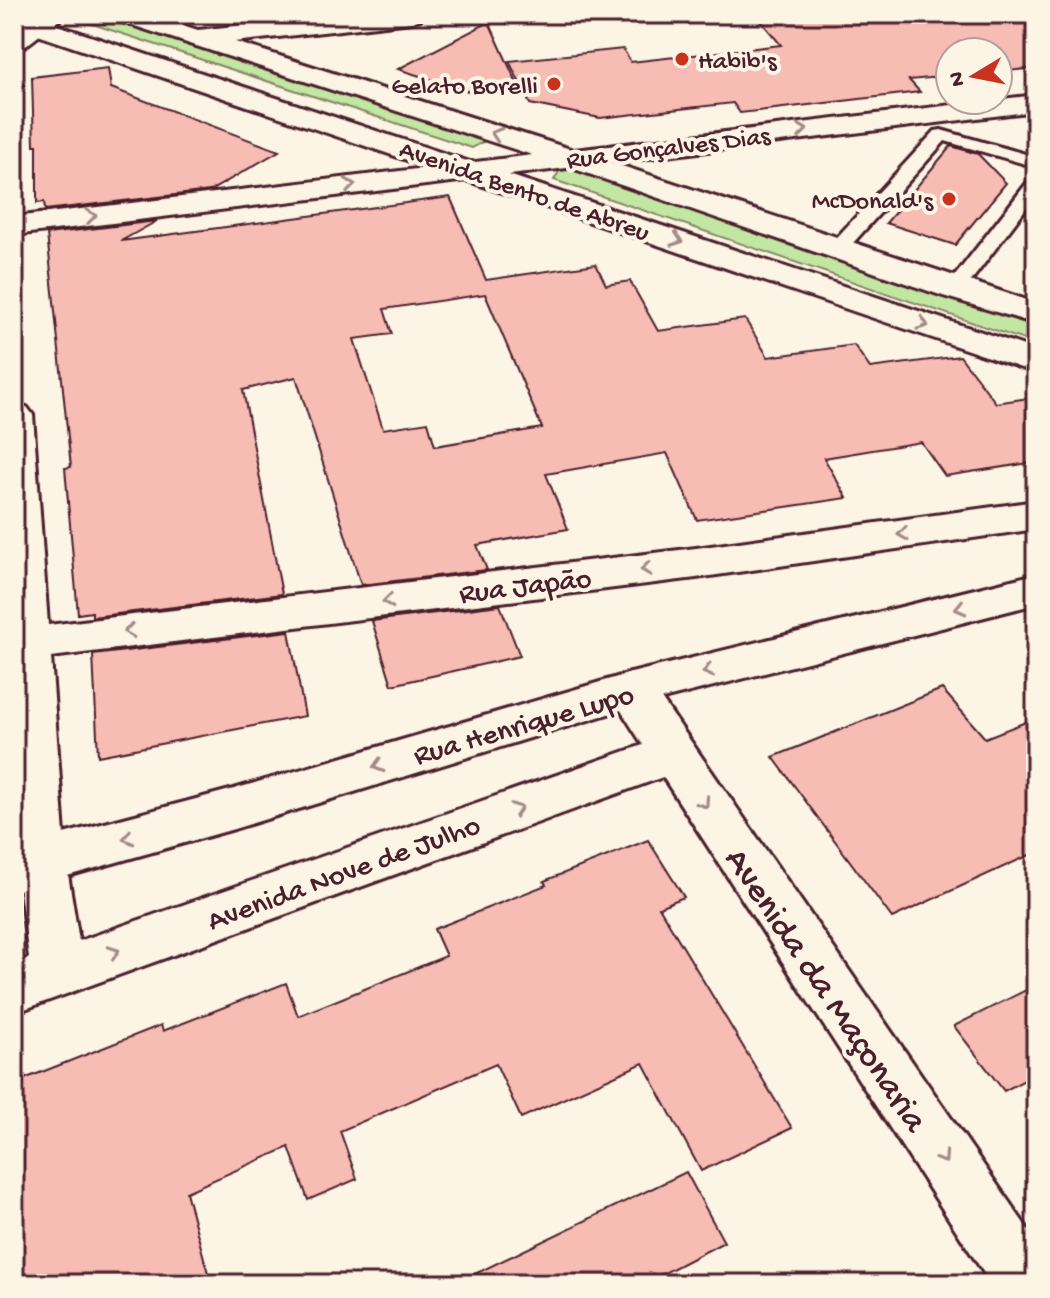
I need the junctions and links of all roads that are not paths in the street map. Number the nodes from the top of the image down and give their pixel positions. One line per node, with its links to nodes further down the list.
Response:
1 (122, 14): 4 (street, Avenida Bento de Abreu)
2 (412, 14): 4 (street)
3 (29, 25): 8 (street, Avenida Bento de Abreu)
4 (198, 38): 6 (street, Avenida Bento de Abreu, one-way to 4)
5 (1036, 103): 6 (street, Rua Gonçalves Dias, one-way to 5)
6 (570, 158): 8 (street, Rua Gonçalves Dias); 11 (street, Avenida Bento de Abreu)
7 (1036, 162): 11 (lane)
8 (470, 170): 10 (street, Rua Gonçalves Dias, one-way to 8); 14 (street, Avenida Bento de Abreu, one-way to 14)
9 (1036, 183): 12 (lane)
10 (14, 226)
11 (836, 250): 12 (street, Avenida Bento de Abreu)
12 (955, 289): 13 (street, Avenida Bento de Abreu)
13 (1036, 314)
14 (1036, 362)
15 (14, 415): 18 (street)
16 (1036, 515): 18 (street, Rua Japão, one-way to 18)
17 (1036, 589): 19 (street, Rua Henrique Lupo, one-way to 19)
18 (22, 644): 21 (street)
19 (631, 690): 20 (street, Avenida da Maçonaria); 21 (street, Rua Henrique Lupo, one-way to 21)
20 (672, 754): 22 (street, Avenida Nove de Julho, one-way to 20); 23 (street, Avenida da Maçonaria, one-way to 23)
21 (27, 865): 22 (street)
22 (36, 980)
23 (1028, 1284)

